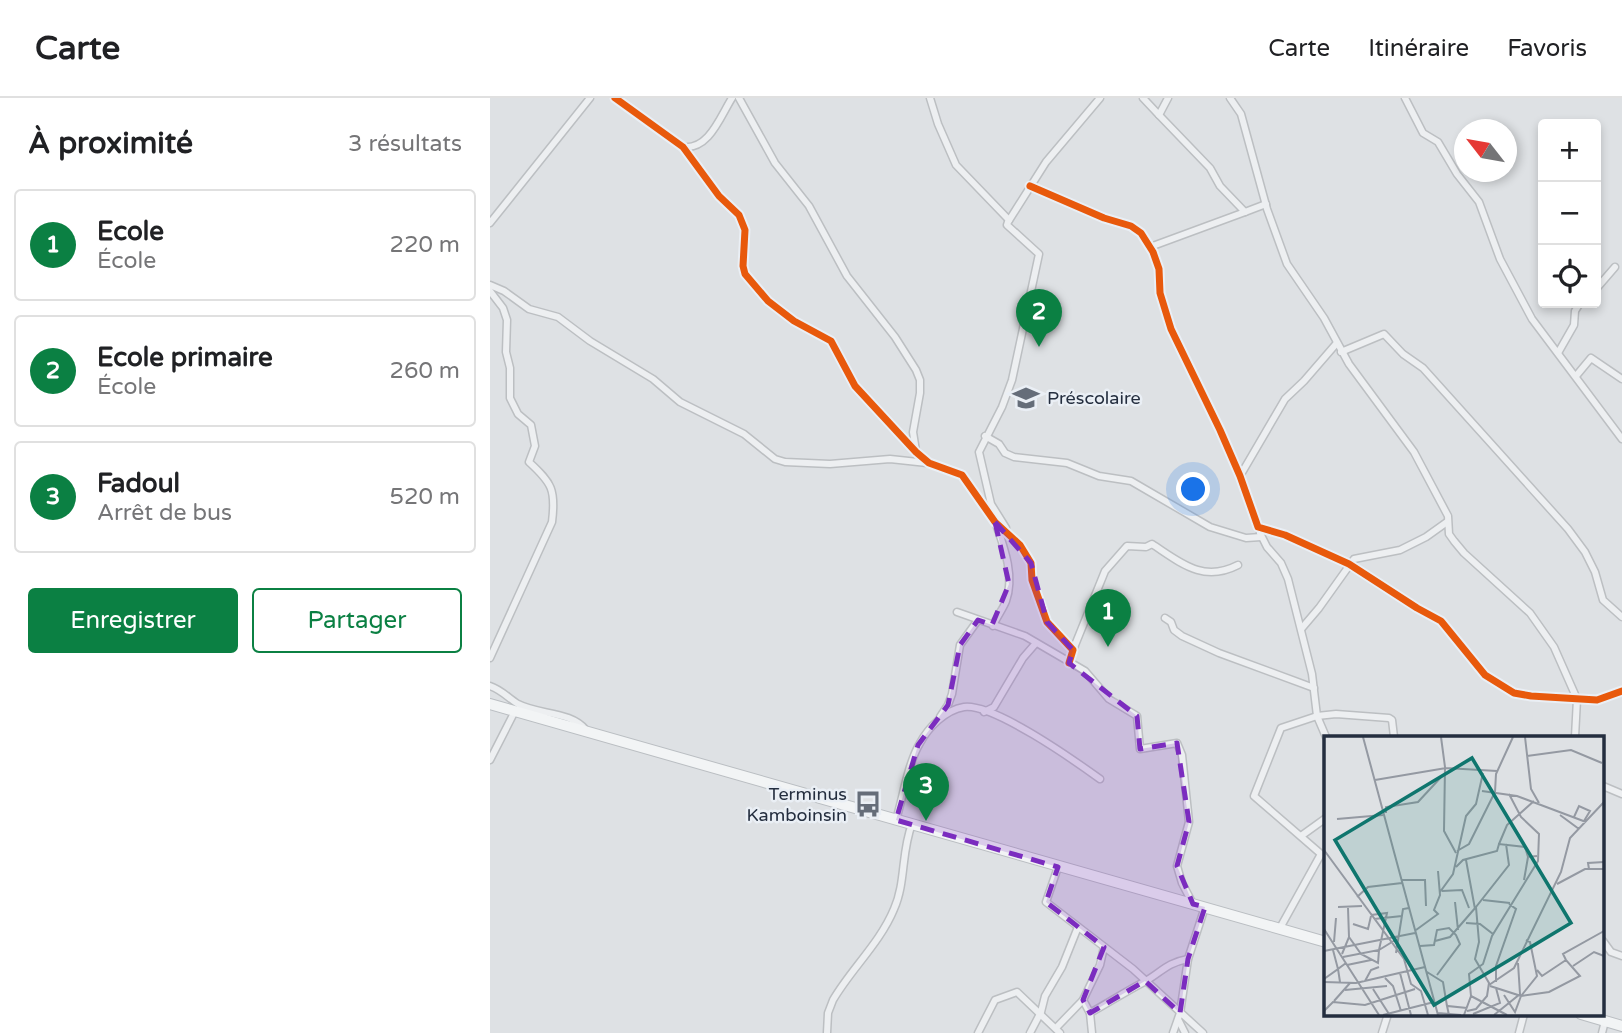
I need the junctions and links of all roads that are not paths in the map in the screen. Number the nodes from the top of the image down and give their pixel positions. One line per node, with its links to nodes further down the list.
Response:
1 (590, 98): 17 (street)
2 (615, 98): 12 (street)
3 (732, 98): 12 (street)
4 (739, 98): 31 (street)
5 (930, 98): 16 (street)
6 (1100, 98): 13 (street)
7 (1143, 98): 11 (street)
8 (1168, 98): 11 (street)
9 (1230, 98): 14 (street)
10 (1405, 98): 26 (street)
11 (1159, 115): 15 (street)
12 (683, 147): 31 (street)
13 (1030, 186): 16 (street); 18 (street)
14 (1266, 204): 15 (street); 24 (street)
15 (1245, 212): 18 (street)
16 (1009, 220): 29 (street)
17 (490, 223)
18 (1150, 247): 33 (street)
19 (1615, 267): 20 (street)
20 (1601, 283)
21 (490, 285): 32 (street)
22 (490, 291): 49 (street)
23 (1577, 308): 26 (street)
24 (1336, 344): 25 (street); 33 (street)
25 (1341, 352): 35 (street); 42 (street)
26 (1558, 353): 27 (street)
27 (1576, 376): 28 (street); 30 (street)
28 (1622, 379)
29 (985, 436): 37 (street); 38 (street)
30 (1622, 439)
31 (916, 452): 32 (street)
32 (929, 463): 34 (street)
33 (1240, 476): 36 (street)
34 (995, 522): 37 (street); 45 (street)
35 (1447, 522): 39 (street); 54 (street)
36 (1258, 527): 38 (street); 39 (street)
37 (1010, 535): 48 (street)
38 (1261, 537): 46 (street)
39 (1349, 564): 46 (street); 54 (street)
40 (1238, 565): 48 (street)
41 (957, 612): 44 (street)
42 (1622, 617)
43 (1165, 618): 52 (street)
44 (978, 620): 45 (street); 59 (street)
45 (992, 626): 47 (street)
46 (1302, 628): 52 (street)
47 (1036, 643): 50 (street); 57 (street)
48 (1073, 650): 50 (street)
49 (490, 658)
50 (1069, 663): 74 (street)
51 (490, 685): 60 (street)
52 (1314, 688): 58 (street)
53 (1622, 691): 54 (street)
54 (1577, 699): 63 (street)
55 (490, 704): 56 (main road)
56 (515, 711): 60 (main road); 64 (street)
57 (984, 712): 59 (street); 65 (street)
58 (1317, 716): 61 (street); 62 (street); 71 (street)
59 (937, 721): 69 (street)
60 (587, 732): 69 (main road)
61 (1326, 736)
62 (1394, 736)
63 (1575, 736)
64 (490, 760)
65 (1100, 779)
66 (1604, 786): 67 (street)
67 (1622, 794)
68 (1324, 819): 71 (street)
69 (896, 820): 70 (main road)
70 (912, 824): 73 (main road); 94 (street)
71 (1301, 836): 72 (street)
72 (1324, 856): 77 (street)
73 (1058, 867): 74 (main road); 76 (street)
74 (1193, 904): 75 (main road)
75 (1205, 907): 77 (main road); 82 (street)
76 (1078, 927): 80 (street); 85 (street)
77 (1280, 928): 78 (main road)
78 (1324, 941)
79 (1604, 942): 81 (street)
80 (1104, 947): 83 (street); 84 (street)
81 (1622, 956)
82 (1188, 959): 83 (street); 90 (street)
83 (1145, 981): 86 (street); 90 (street)
84 (1083, 1000): 86 (street); 93 (street)
85 (1041, 1012): 93 (street); 95 (street); 96 (street)
86 (1090, 1013): 97 (street)
87 (1387, 1016): 101 (street)
88 (1523, 1016): 102 (street)
89 (1588, 1016): 91 (main road)
90 (1180, 1017): 98 (street); 99 (street); 100 (street)
91 (1605, 1021): 92 (main road); 103 (street)
92 (1622, 1026)
93 (1058, 1031)
94 (827, 1033)
95 (978, 1033)
96 (1030, 1033)
97 (1092, 1033)
98 (1173, 1033)
99 (1185, 1033)
100 (1203, 1033)
101 (1382, 1033)
102 (1519, 1033)
103 (1602, 1033)

